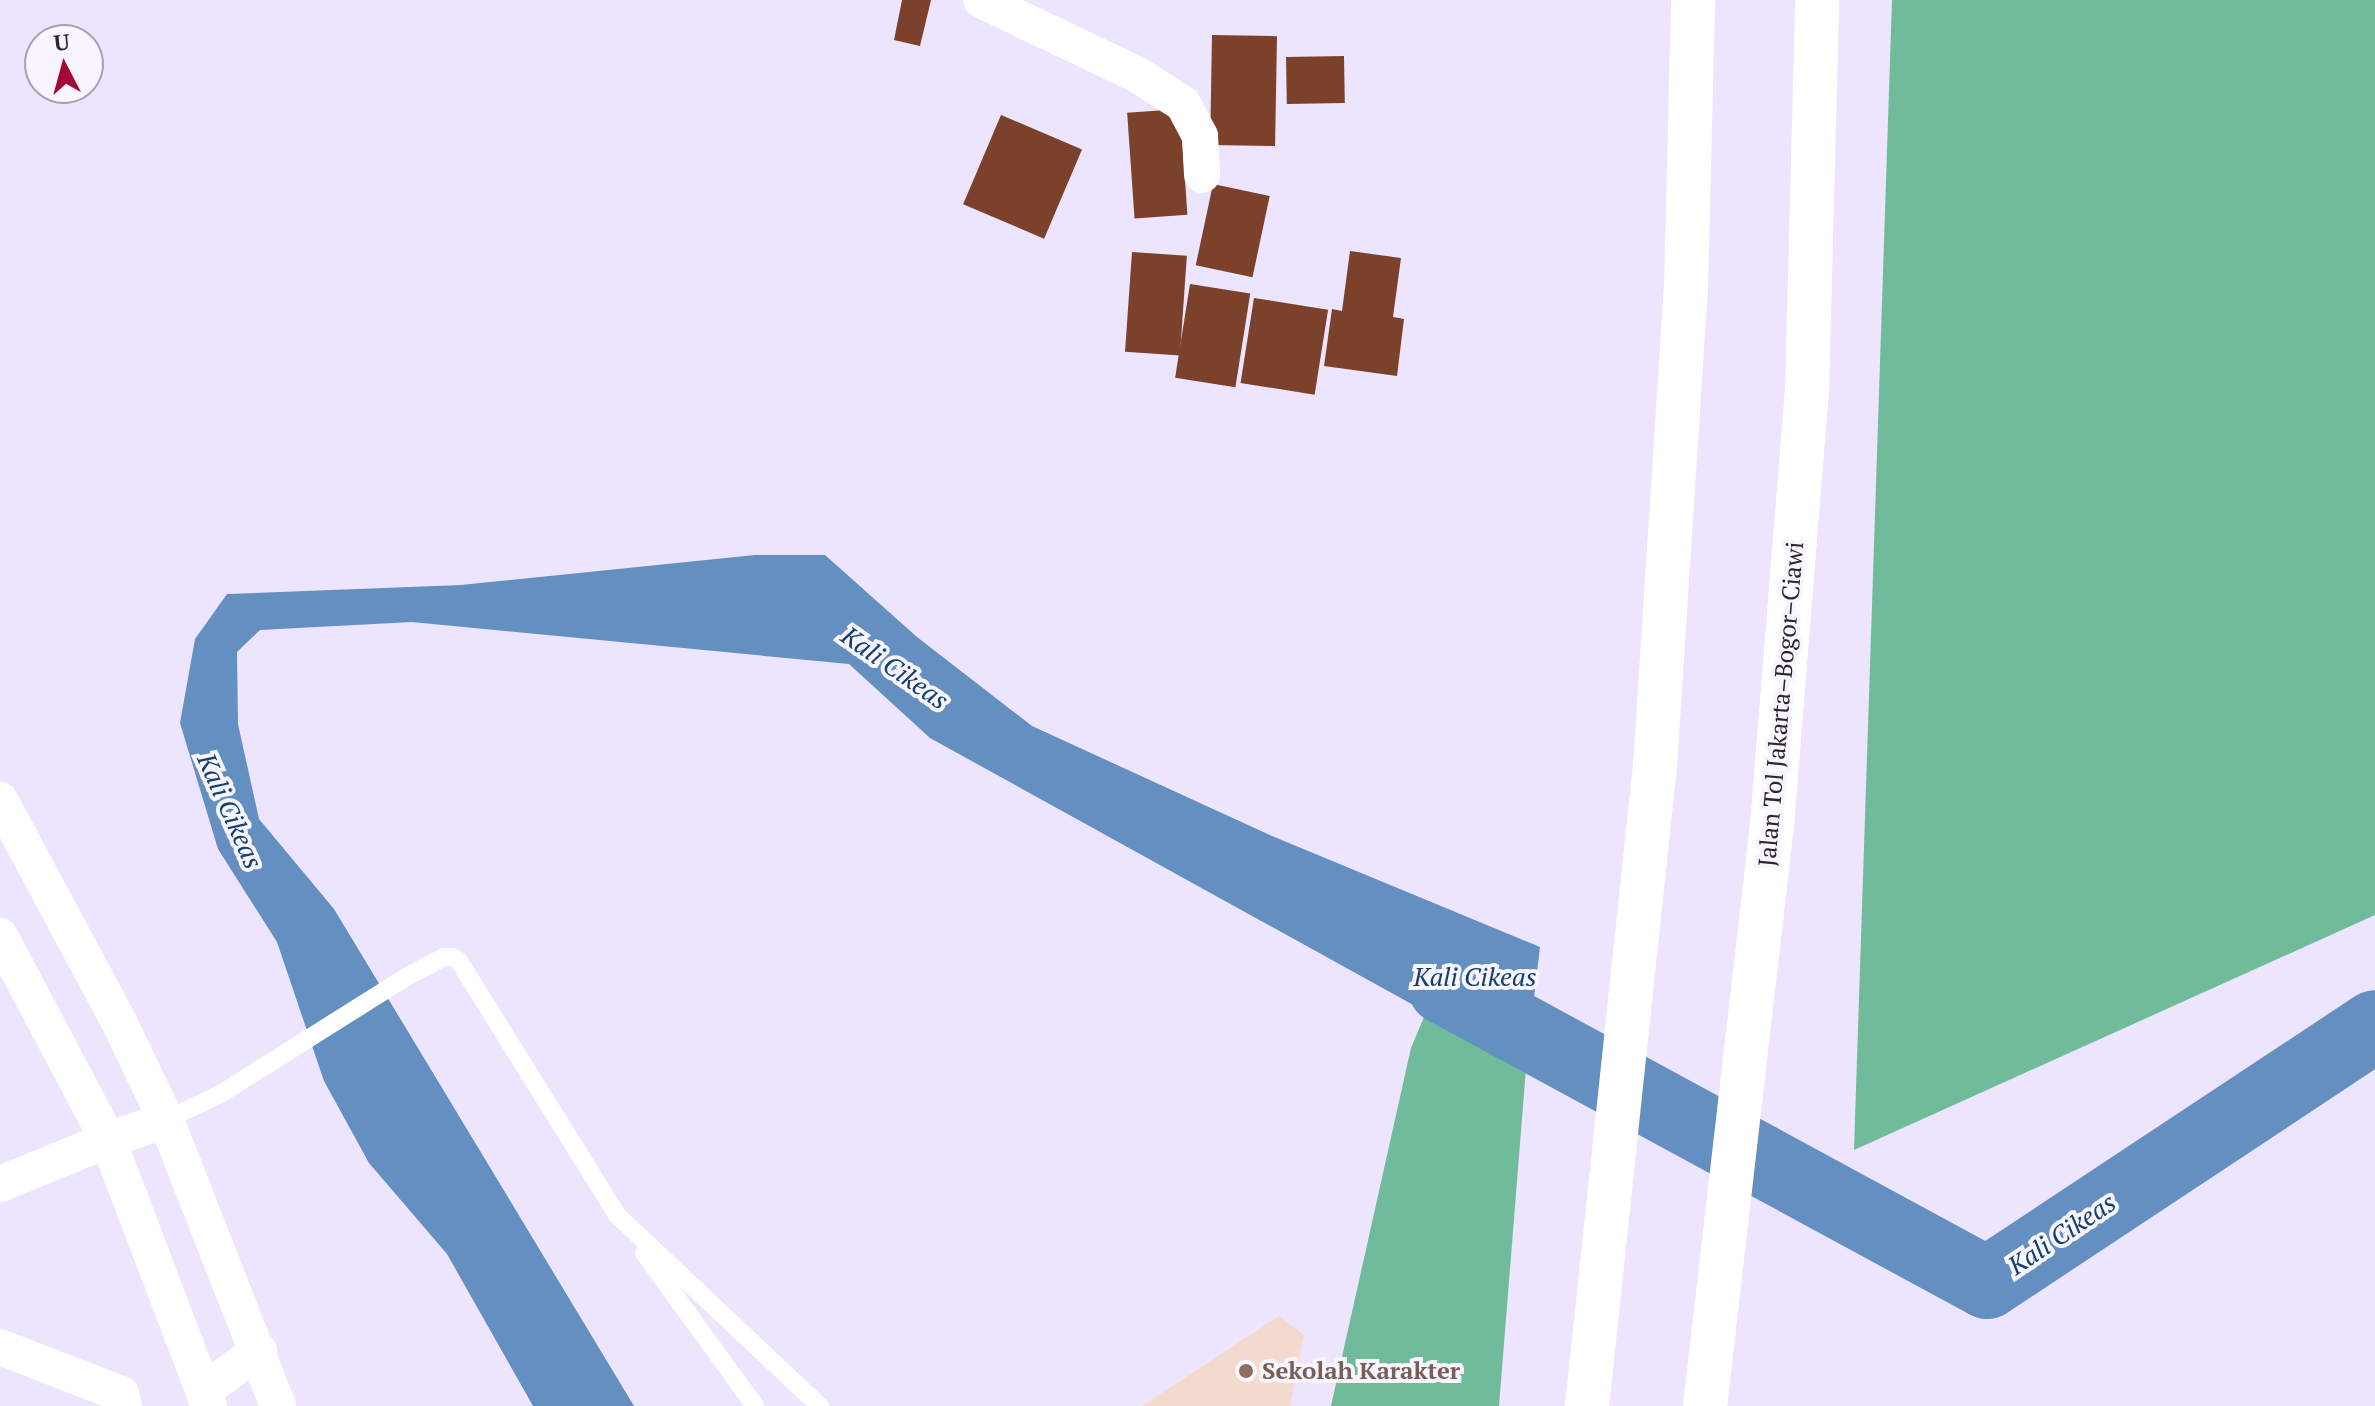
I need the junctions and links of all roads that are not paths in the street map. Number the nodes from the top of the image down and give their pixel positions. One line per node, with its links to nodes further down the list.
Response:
1 (981, 0): 4 (street)
2 (1693, 0): 18 (highway)
3 (1817, 0): 19 (highway, Jalan Tol Jakarta–Bogor–Ciawi)
4 (1202, 175)
5 (0, 800): 7 (street)
6 (0, 936): 8 (street)
7 (166, 1120): 8 (street); 10 (lane); 12 (street)
8 (108, 1140): 9 (street); 13 (street)
9 (0, 1184)
10 (617, 1215): 16 (lane); 17 (lane)
11 (0, 1347): 14 (street)
12 (259, 1351): 13 (street); 15 (street)
13 (206, 1398)
14 (124, 1406)
15 (278, 1406)
16 (755, 1406)
17 (820, 1406)
18 (1587, 1406)
19 (1705, 1406)

